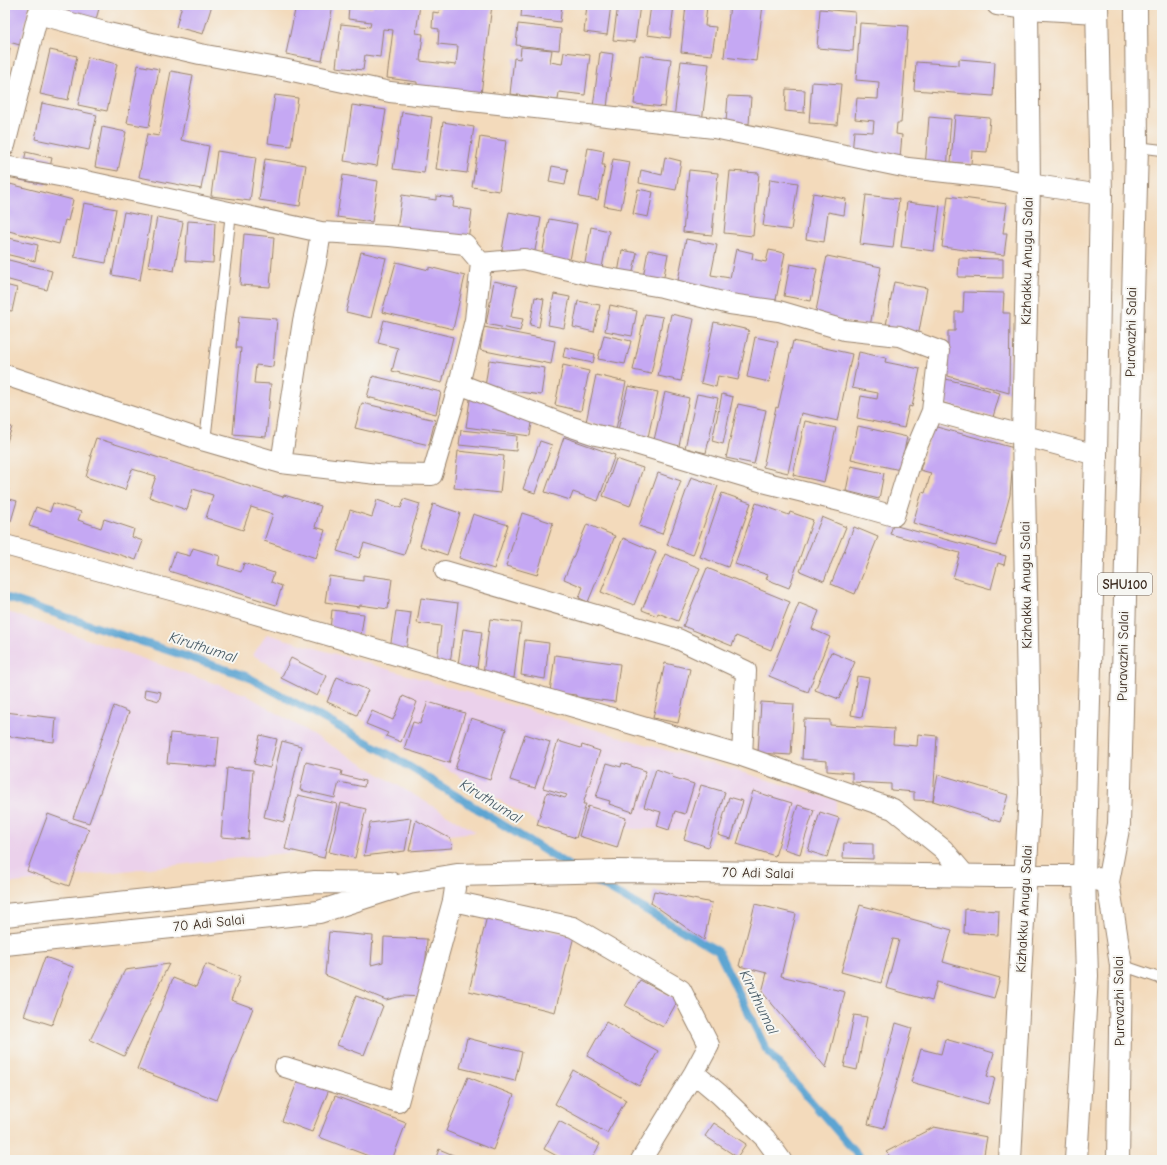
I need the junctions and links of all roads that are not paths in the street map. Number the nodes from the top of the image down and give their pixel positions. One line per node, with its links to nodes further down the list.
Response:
1 (998, 5): 3 (street)
2 (1136, 5): 7 (main road, Puravazhi Salai / SHU100)
3 (1027, 9): 4 (street); 10 (main road, Kizhakku Anugu Salai)
4 (1097, 9): 11 (main road, SHU100)
5 (40, 10): 6 (street); 10 (street)
6 (5, 145)
7 (1136, 147): 8 (lane); 29 (main road, Puravazhi Salai / SHU100)
8 (1162, 150)
9 (5, 166): 12 (street)
10 (1029, 184): 11 (street); 18 (main road, Kizhakku Anugu Salai)
11 (1101, 195): 20 (main road, SHU100)
12 (231, 213): 13 (street); 19 (lane)
13 (320, 232): 14 (street); 21 (street)
14 (481, 262): 16 (street); 17 (street)
15 (5, 375): 19 (street)
16 (459, 384): 17 (street); 21 (street)
17 (932, 411): 18 (street)
18 (1023, 434): 20 (street); 27 (main road, Kizhakku Anugu Salai)
19 (205, 441): 21 (street)
20 (1096, 454): 28 (main road, SHU100)
21 (281, 463)
22 (5, 545): 24 (street)
23 (445, 571): 24 (street)
24 (742, 756): 26 (street)
25 (457, 875): 26 (main road, 70 Adi Salai); 30 (main road, 70 Adi Salai); 31 (street)
26 (965, 875): 27 (main road, 70 Adi Salai)
27 (1026, 876): 28 (main road, 70 Adi Salai); 40 (main road, Kizhakku Anugu Salai)
28 (1084, 876): 29 (main road, 70 Adi Salai); 41 (main road, SHU100)
29 (1108, 882): 34 (main road, Puravazhi Salai / SHU100)
30 (409, 883): 32 (main road, 70 Adi Salai); 33 (main road, 70 Adi Salai)
31 (453, 900): 36 (street); 37 (street)
32 (5, 915)
33 (5, 944)
34 (1121, 965): 35 (lane); 42 (main road, Puravazhi Salai / SHU100)
35 (1162, 979)
36 (285, 1067)
37 (694, 1074): 38 (street); 39 (street)
38 (641, 1160)
39 (781, 1160)
40 (1010, 1160)
41 (1076, 1160)
42 (1118, 1160)

